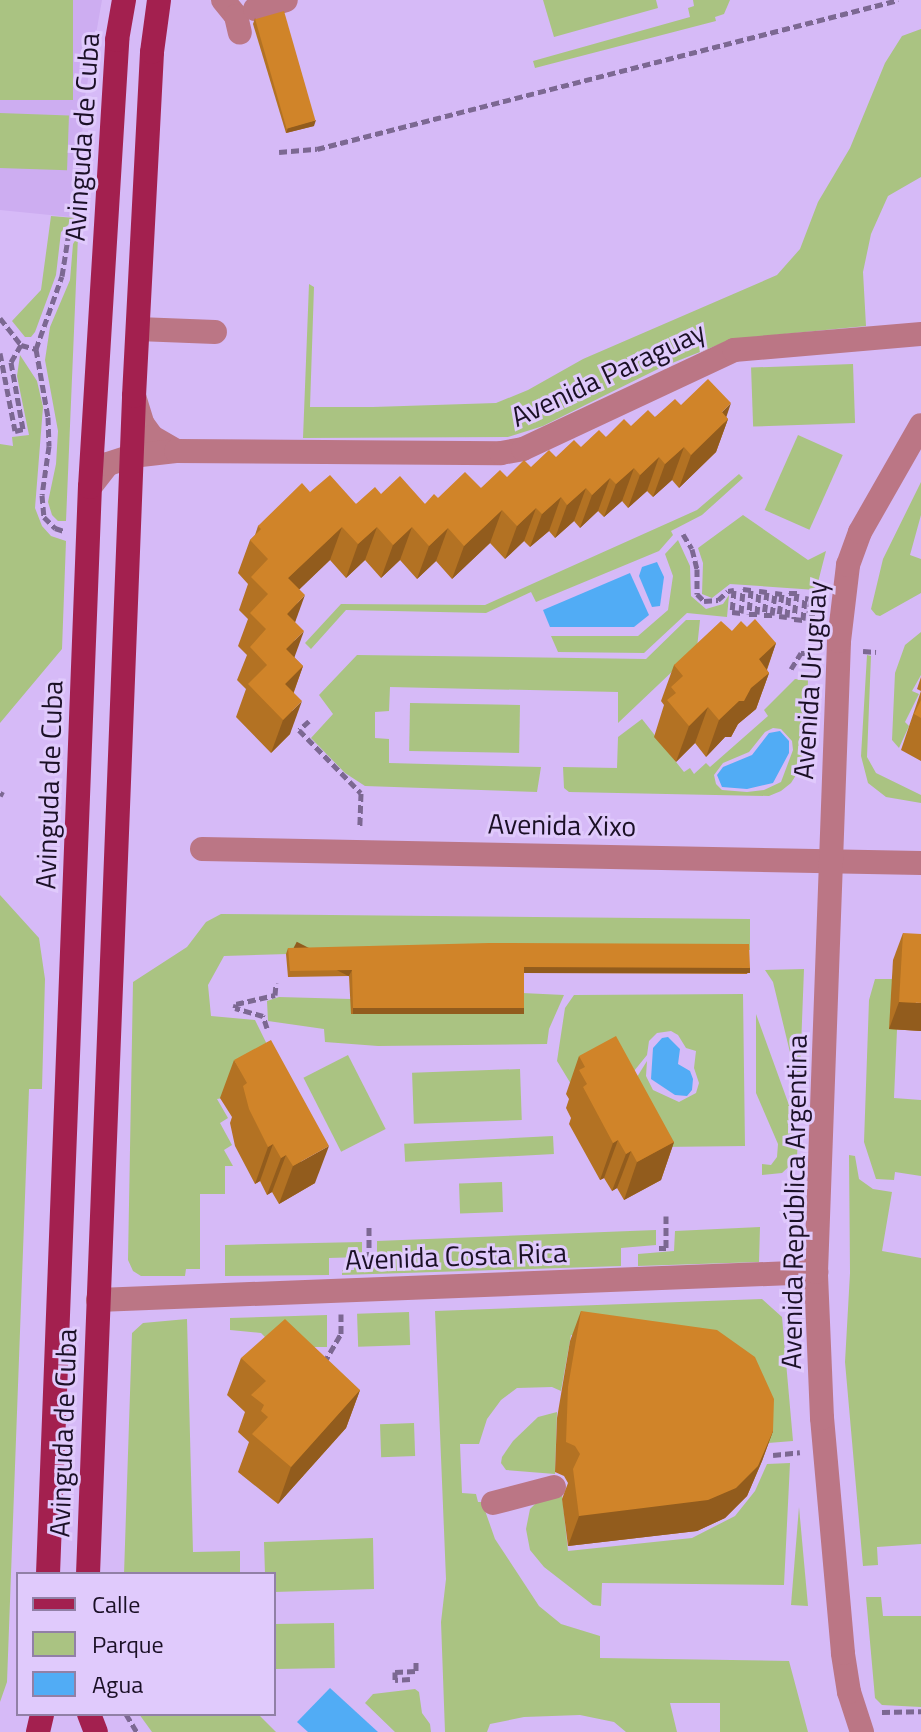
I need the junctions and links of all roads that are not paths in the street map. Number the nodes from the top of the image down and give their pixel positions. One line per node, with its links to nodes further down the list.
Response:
1 (124, 0): 14 (main road, Avinguda de Cuba)
2 (159, 0): 7 (main road, Avinguda de Cuba)
3 (223, 0): 6 (street)
4 (286, 0): 5 (street)
5 (255, 9)
6 (240, 33)
7 (138, 329): 8 (street); 10 (main road, Avinguda de Cuba)
8 (215, 332)
9 (921, 334): 12 (street, Avenida Paraguay)
10 (134, 396): 12 (street); 13 (main road, Avinguda de Cuba)
11 (921, 425): 16 (street, Avenida Uruguay)
12 (176, 451): 13 (street, Avenida Paraguay)
13 (132, 456): 14 (street); 19 (main road, Avinguda de Cuba)
14 (90, 487): 22 (main road, Avinguda de Cuba)
15 (202, 849): 16 (street, Avenida Xixo)
16 (832, 860): 17 (street, Avenida Xixo); 18 (street, Avenida República Argentina)
17 (921, 863)
18 (816, 1272): 19 (street, Avenida Costa Rica); 24 (street, Avenida República Argentina)
19 (98, 1300): 23 (main road, Avinguda de Cuba)
20 (554, 1487): 21 (street)
21 (493, 1503)
22 (48, 1572)
23 (88, 1572)
24 (859, 1722)

